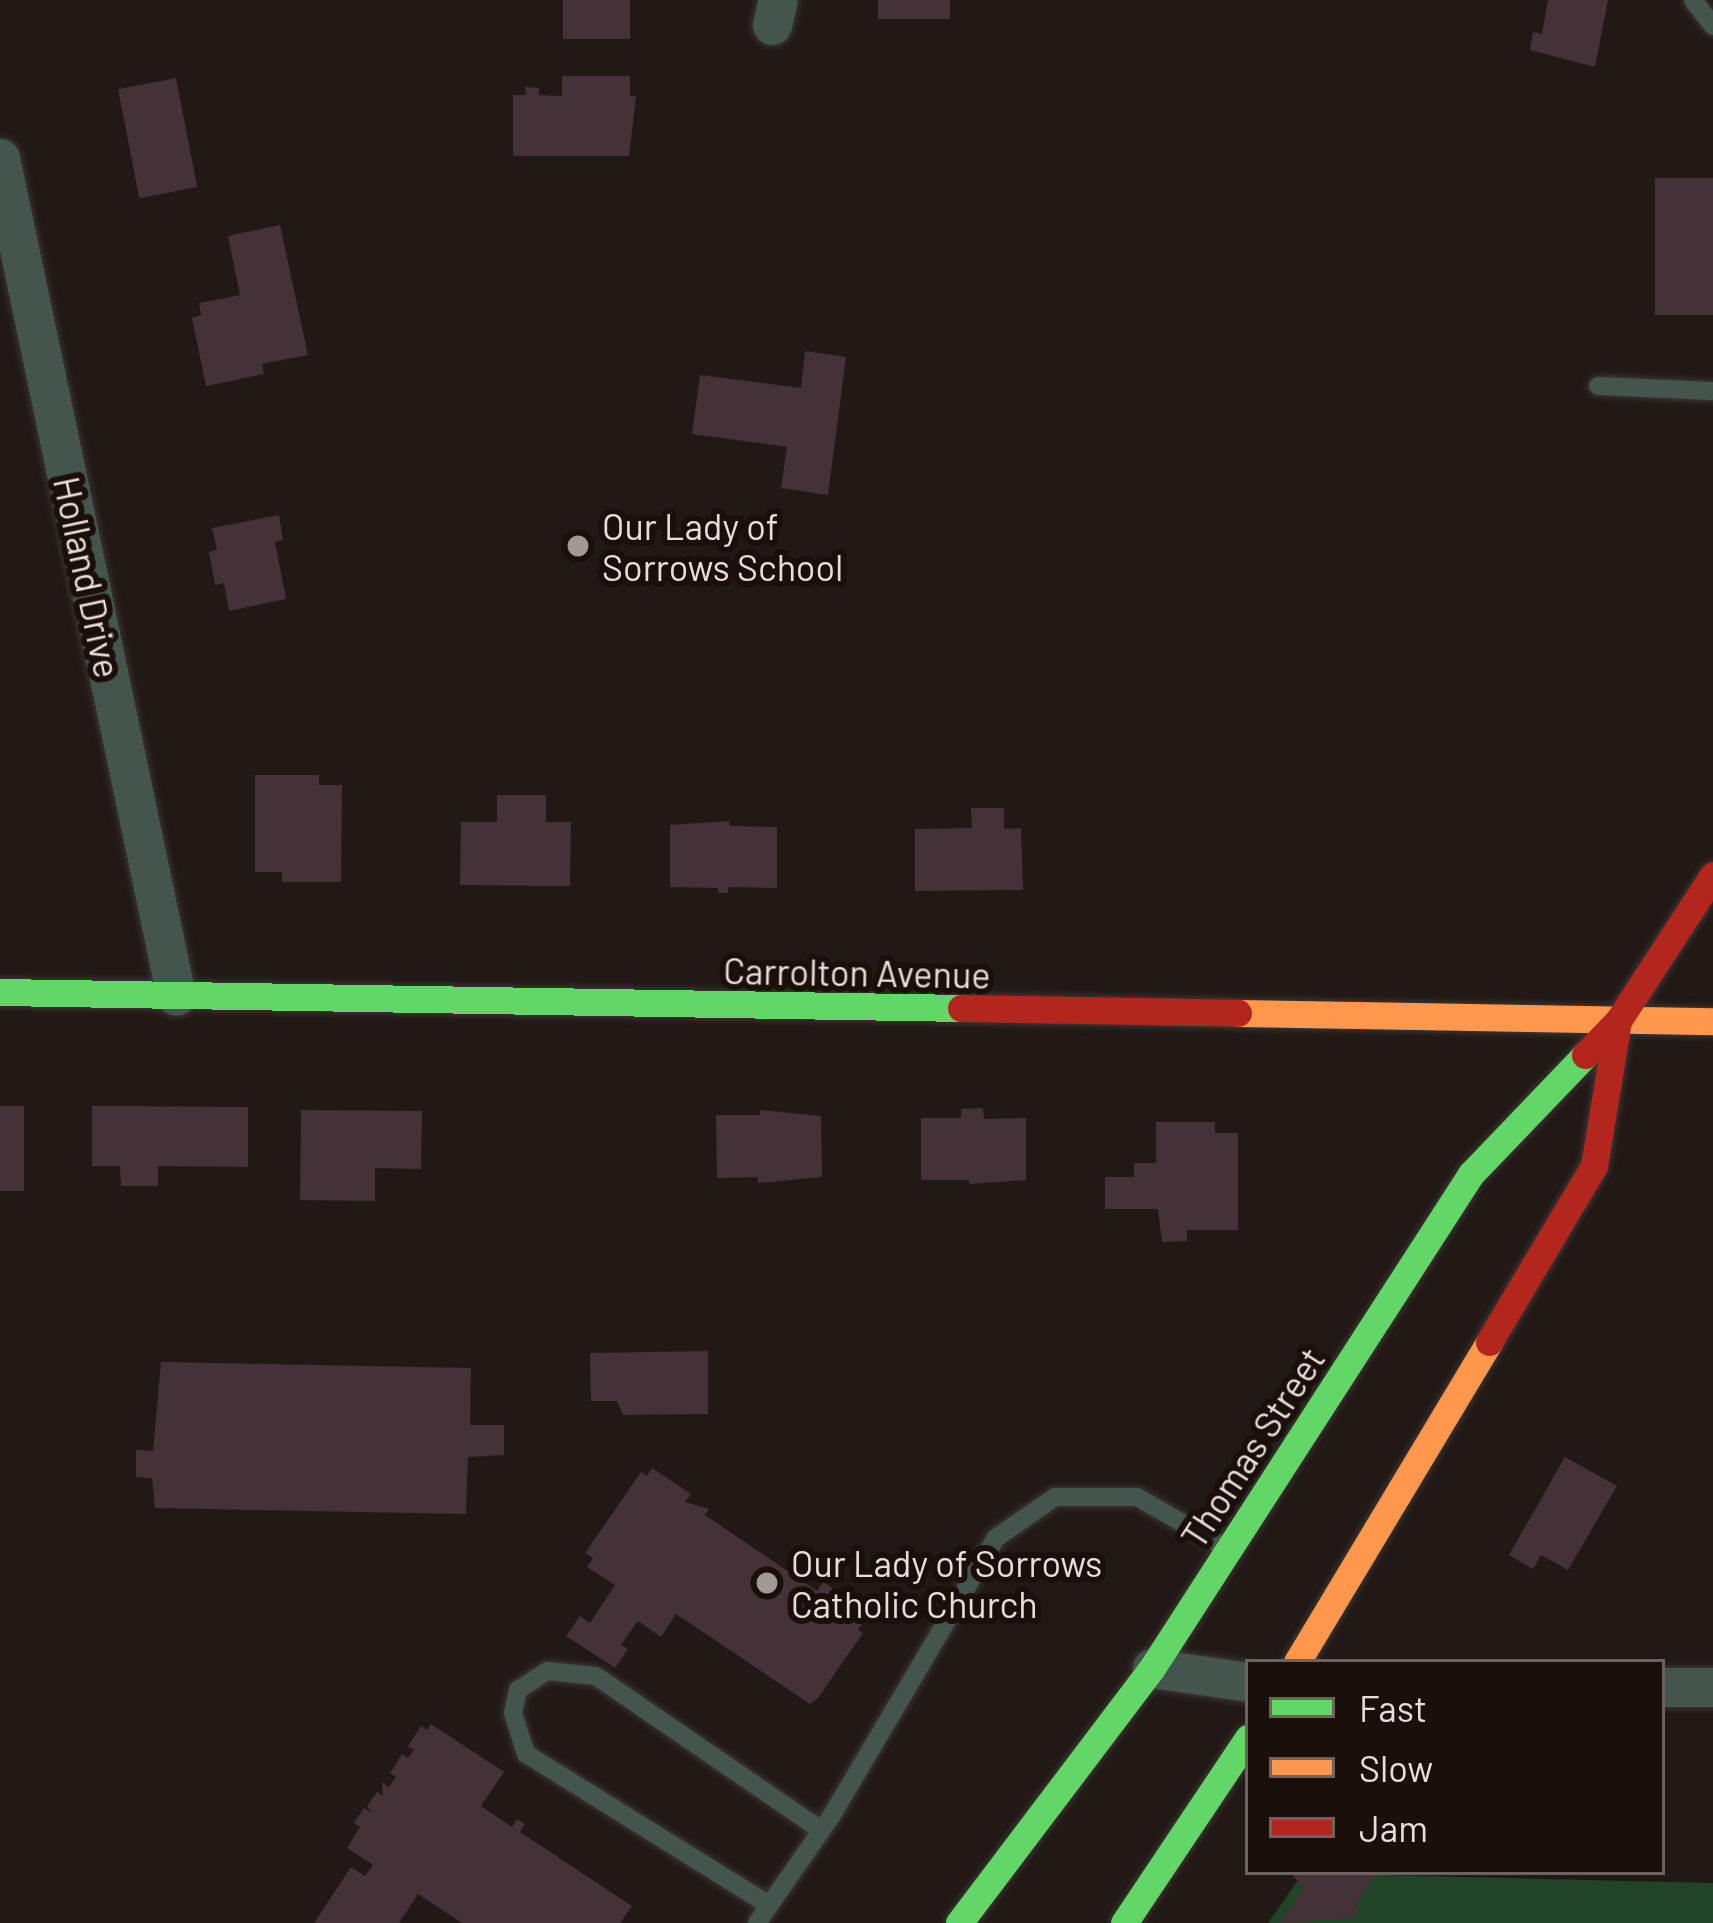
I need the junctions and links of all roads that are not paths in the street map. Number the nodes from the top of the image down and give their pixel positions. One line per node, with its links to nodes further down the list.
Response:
1 (1693, 0): 2 (lane)
2 (1713, 26)
3 (0, 158): 8 (street, Holland Drive)
4 (1598, 386): 5 (lane)
5 (1713, 392)
6 (1713, 875): 9 (main road, Thomas Street)
7 (0, 992): 8 (main road, Carrolton Avenue)
8 (176, 996): 9 (main road, Carrolton Avenue)
9 (1618, 1021): 10 (main road, Carrolton Avenue); 11 (main road, Thomas Street); 12 (main road, Thomas Street)
10 (1713, 1021)
11 (1229, 1549): 13 (main road, Thomas Street); 18 (lane)
12 (1299, 1659)
13 (1152, 1668): 14 (street); 21 (main road, Thomas Street)
14 (1245, 1682)
15 (1665, 1687): 16 (street)
16 (1713, 1687)
17 (1245, 1742): 22 (main road)
18 (821, 1830): 19 (lane); 19 (lane)
19 (769, 1905): 20 (lane)
20 (757, 1923)
21 (959, 1923)
22 (1124, 1923)

